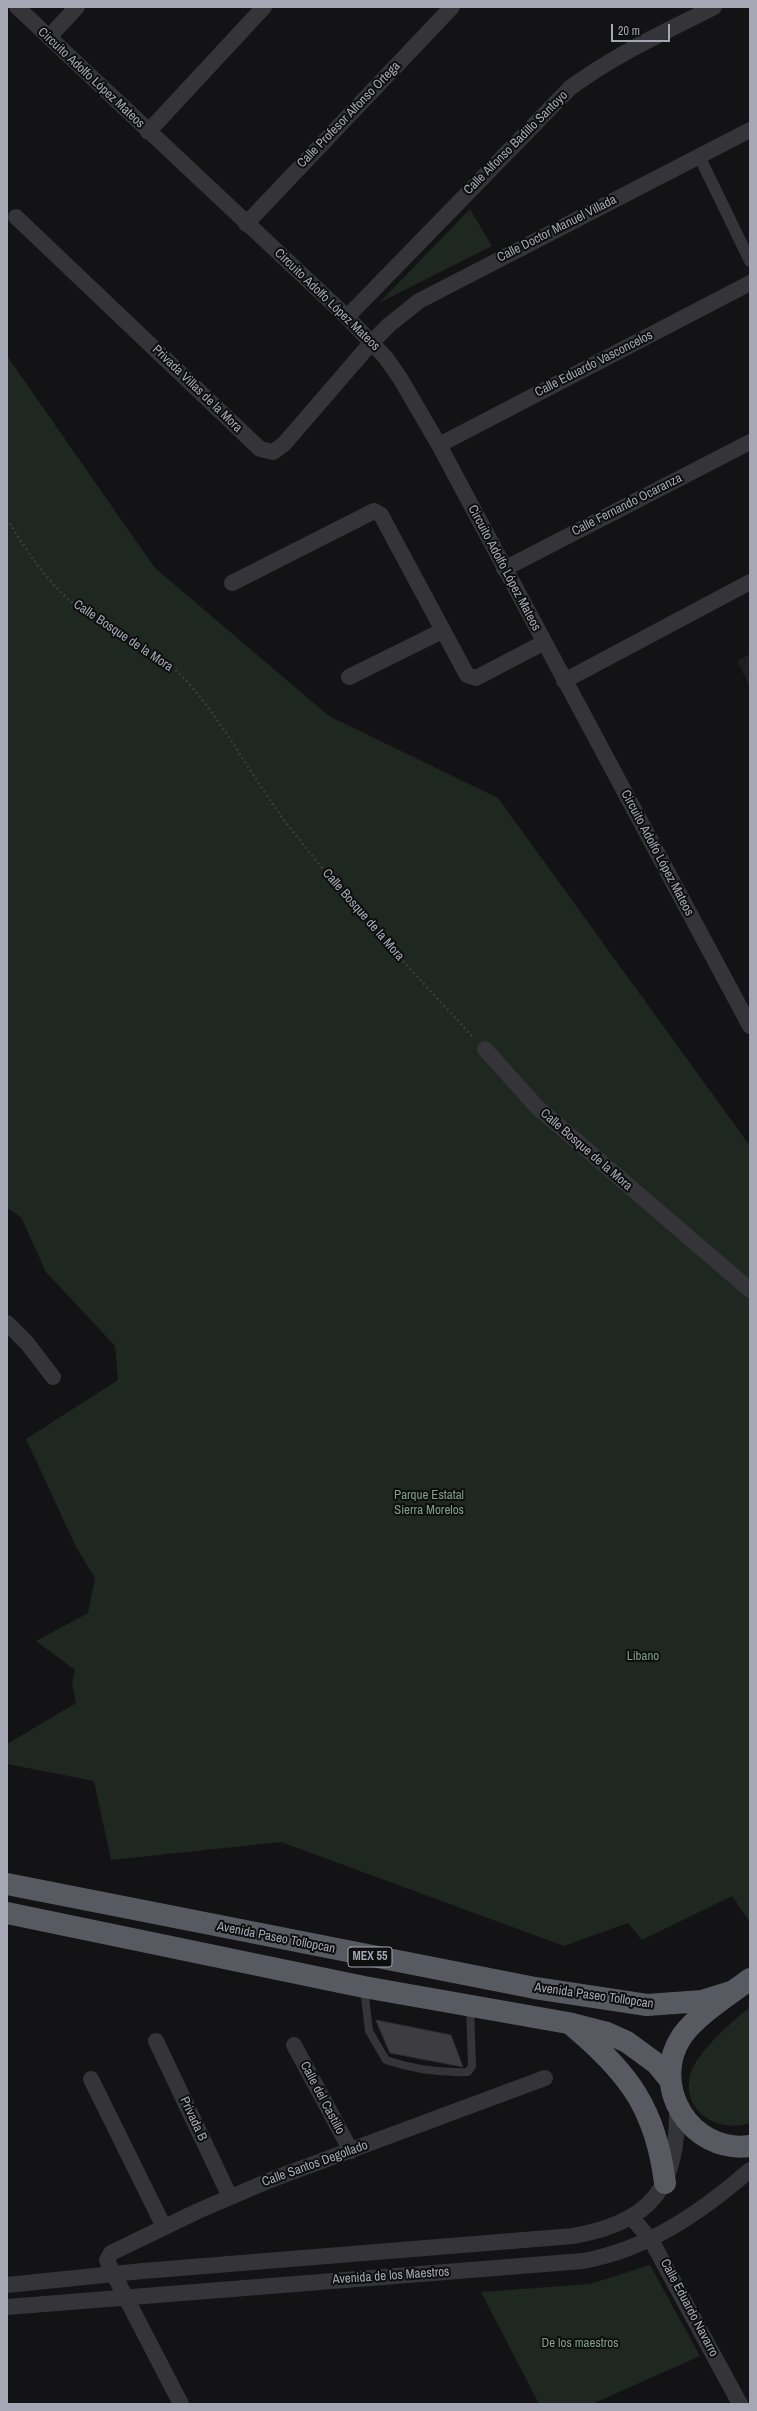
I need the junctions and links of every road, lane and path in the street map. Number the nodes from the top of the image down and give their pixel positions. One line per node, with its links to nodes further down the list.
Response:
1 (17, 7): 6 (street, Circuito Adolfo López Mateos)
2 (77, 7): 6 (street)
3 (264, 7): 8 (street)
4 (452, 7): 11 (street, Calle Profesor Alfonso Ortega)
5 (714, 7): 14 (street, Calle Alfonso Badillo Santoyo)
6 (48, 37): 8 (street, Circuito Adolfo López Mateos)
7 (750, 130): 9 (street, Calle Doctor Manuel Villada)
8 (148, 132): 11 (street, Circuito Adolfo López Mateos)
9 (699, 156): 12 (street); 15 (street, Calle Doctor Manuel Villada)
10 (16, 217): 15 (street, Privada Villas de la Mora)
11 (246, 224): 14 (street, Circuito Adolfo López Mateos)
12 (750, 260)
13 (750, 283): 17 (street, Calle Eduardo Vasconcelos)
14 (347, 317): 15 (street, Circuito Adolfo López Mateos)
15 (372, 342): 17 (street, Circuito Adolfo López Mateos)
16 (750, 442): 19 (street, Calle Fernando Ocaranza)
17 (439, 445): 19 (street, Circuito Adolfo López Mateos)
18 (7, 519): 27 (path, Calle Bosque de la Mora)
19 (504, 569): 23 (street, Circuito Adolfo López Mateos)
20 (750, 582): 25 (street)
21 (232, 583): 22 (street)
22 (442, 631): 23 (street); 24 (street)
23 (544, 643): 25 (street, Circuito Adolfo López Mateos)
24 (349, 678)
25 (564, 681): 26 (street, Circuito Adolfo López Mateos)
26 (750, 1026)
27 (485, 1049): 28 (street, Calle Bosque de la Mora)
28 (750, 1290)
29 (7, 1323): 30 (street)
30 (53, 1377)
31 (7, 1884): 33 (highway, Avenida Paseo Tollopcan / MEX 55)
32 (7, 1913): 34 (highway, MEX 55)
33 (742, 1985): 41 (highway)
34 (364, 1987): 35 (highway, MEX 55); 35 (lane)
35 (470, 2005): 36 (highway, MEX 55)
36 (568, 2023): 41 (highway, MEX 55); 46 (highway)
37 (156, 2041): 47 (street, Privada B)
38 (294, 2045): 44 (street, Calle del Castillo)
39 (545, 2078): 44 (street, Calle Santos Degollado)
40 (91, 2079): 49 (street)
41 (670, 2080): 42 (highway)
42 (677, 2108): 43 (highway); 46 (street, Avenida de los Maestros)
43 (750, 2146)
44 (351, 2151): 47 (street, Calle Santos Degollado)
45 (750, 2170): 50 (street, Avenida de los Maestros)
46 (665, 2183): 48 (street, Avenida de los Maestros)
47 (230, 2197): 49 (street, Calle Santos Degollado)
48 (631, 2217): 50 (street, Calle Eduardo Navarro); 51 (street, Avenida de los Maestros)
49 (164, 2227): 51 (street, Calle Santos Degollado)
50 (652, 2240): 53 (street, Avenida de los Maestros); 56 (street, Calle Eduardo Navarro)
51 (113, 2274): 52 (street, Avenida de los Maestros); 53 (street)
52 (7, 2285)
53 (124, 2296): 54 (street, Avenida de los Maestros); 55 (street)
54 (7, 2307)
55 (181, 2404)
56 (740, 2404)

